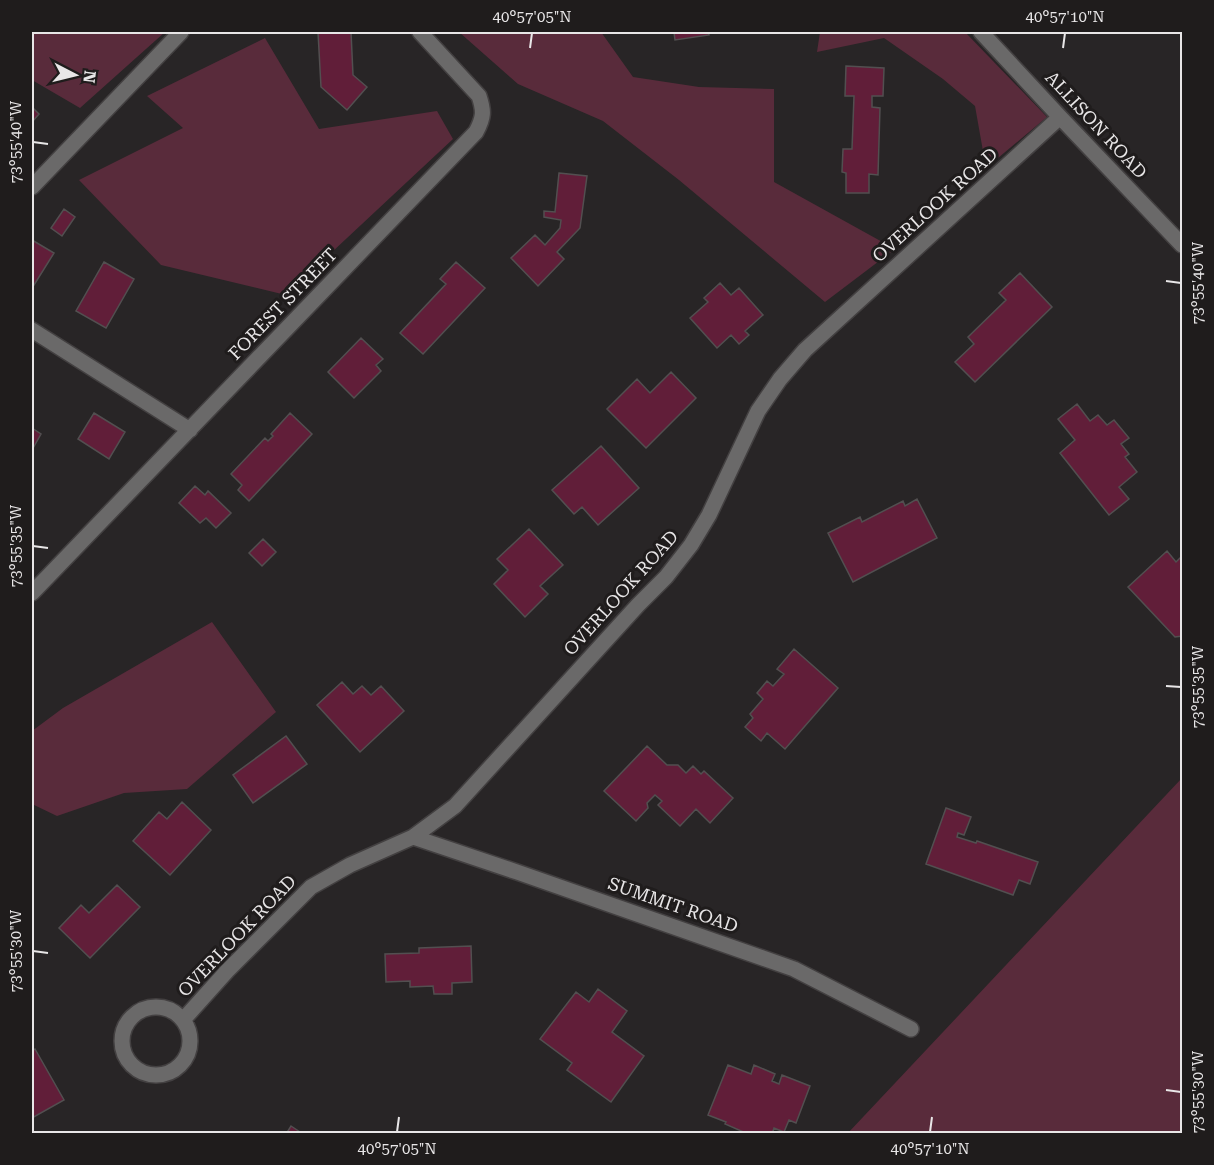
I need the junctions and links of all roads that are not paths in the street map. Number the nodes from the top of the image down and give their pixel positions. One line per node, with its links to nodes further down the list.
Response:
1 (181, 32): 5 (street)
2 (420, 32): 8 (street, FOREST STREET)
3 (981, 32): 4 (street, ALLISON ROAD)
4 (1060, 117): 6 (street, ALLISON ROAD); 10 (street, OVERLOOK ROAD)
5 (32, 188)
6 (1182, 245)
7 (32, 330): 8 (street)
8 (190, 430): 9 (street, FOREST STREET)
9 (32, 593)
10 (413, 837): 11 (street, OVERLOOK ROAD); 12 (street, SUMMIT ROAD)
11 (183, 1020): 11 (street, OVERLOOK ROAD)
12 (911, 1029)

